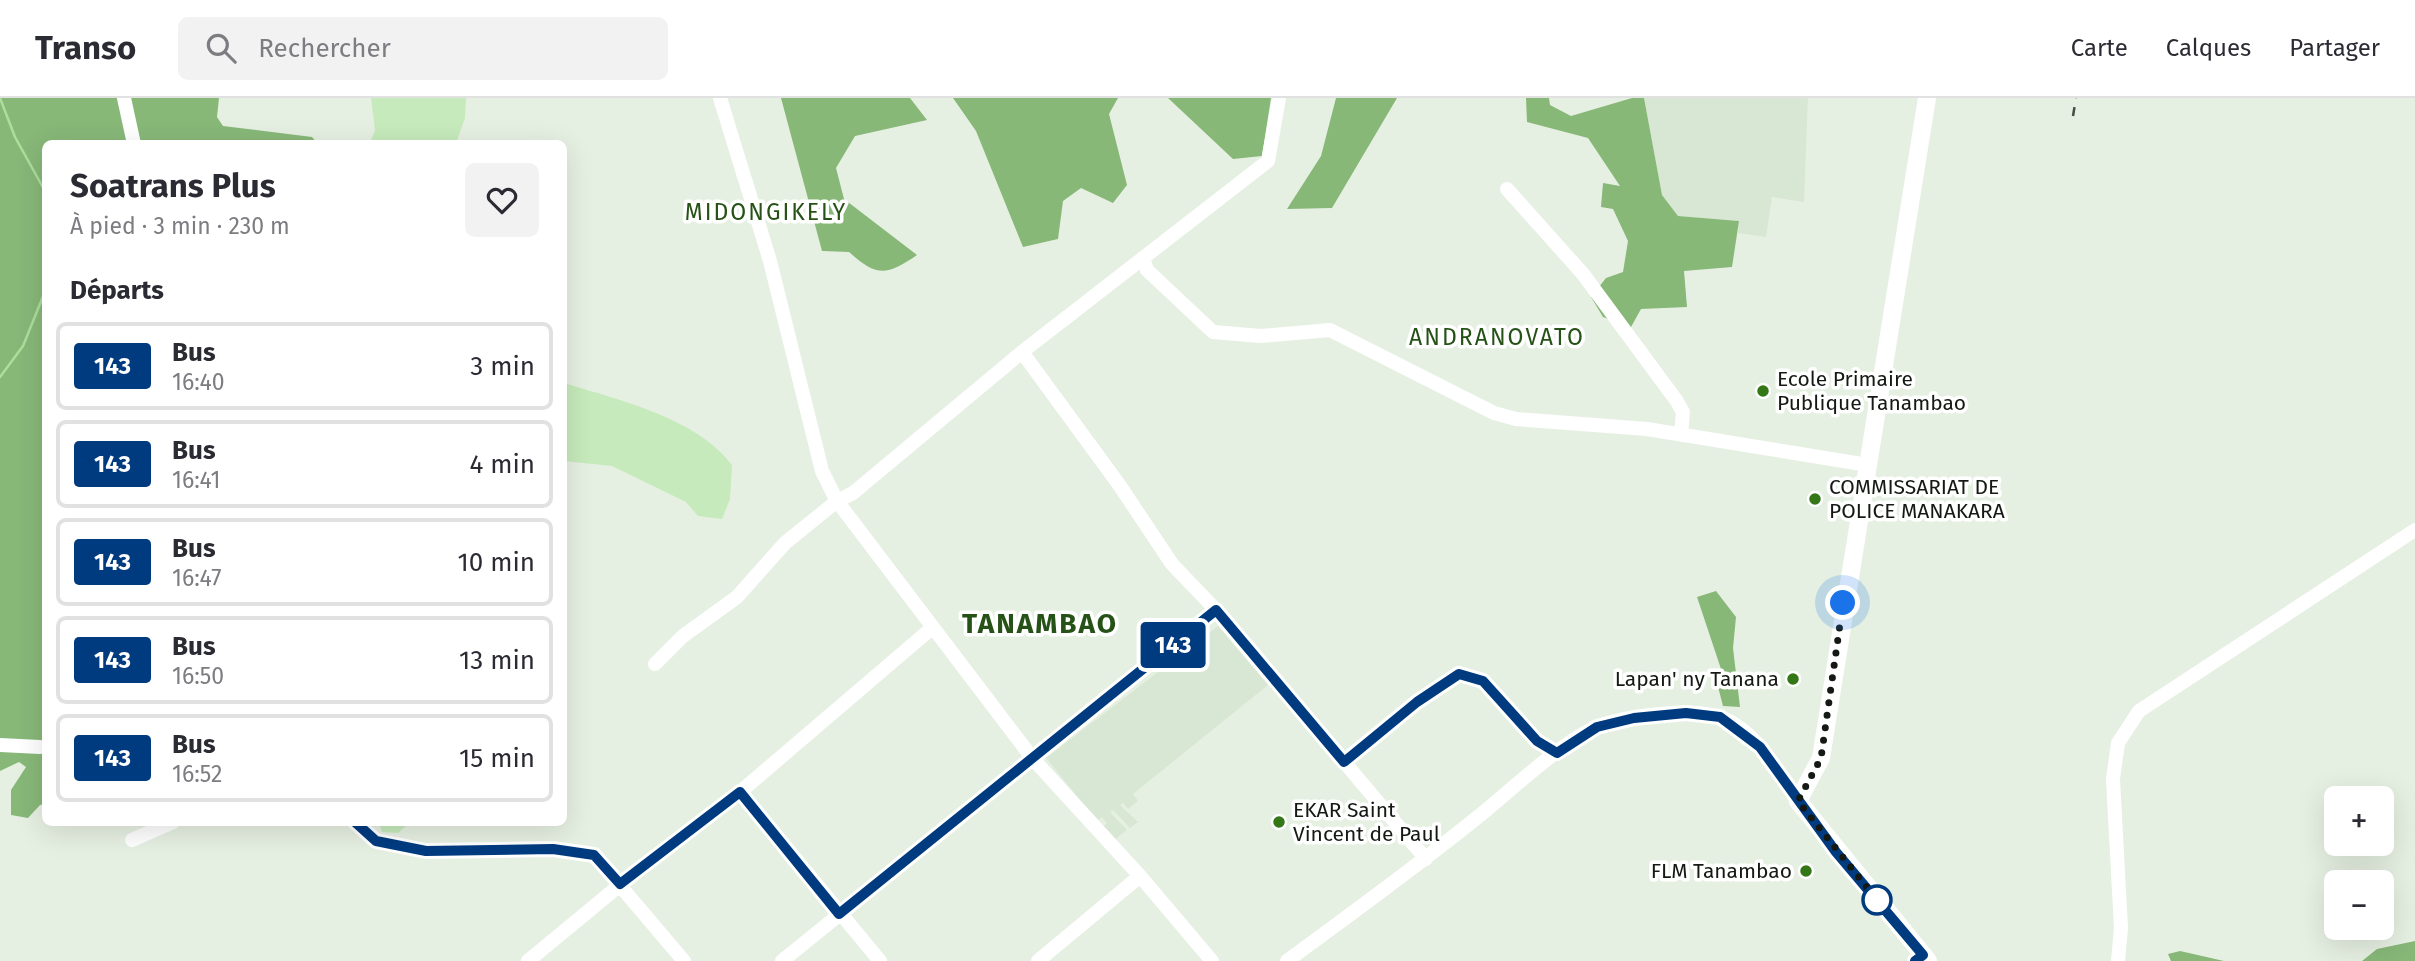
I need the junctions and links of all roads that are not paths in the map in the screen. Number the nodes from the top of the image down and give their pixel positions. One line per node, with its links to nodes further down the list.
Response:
1 (124, 98): 5 (street)
2 (720, 98): 11 (street)
3 (1279, 98): 7 (street)
4 (1927, 98): 10 (main road)
5 (133, 140)
6 (1507, 189): 9 (street)
7 (1143, 258): 8 (street); 9 (street)
8 (1022, 352): 11 (street); 13 (street)
9 (1681, 435): 10 (street)
10 (1868, 466): 22 (main road)
11 (837, 501): 14 (street); 15 (street)
12 (2415, 530): 38 (street)
13 (1216, 610): 19 (street); 20 (street)
14 (932, 628): 19 (street); 21 (street)
15 (655, 664)
16 (0, 745): 17 (street)
17 (40, 747)
18 (1557, 753): 20 (street); 22 (street); 26 (street)
19 (1033, 759): 27 (street); 29 (street)
20 (1344, 762): 26 (street)
21 (740, 792): 28 (street); 29 (street)
22 (1798, 801): 30 (main road)
23 (164, 826): 25 (street)
24 (359, 826): 28 (street)
25 (132, 840)
26 (1426, 859): 37 (street)
27 (1140, 876): 35 (street); 36 (street)
28 (620, 884): 31 (street); 32 (street)
29 (839, 914): 33 (street); 34 (street)
30 (1922, 959)
31 (528, 961)
32 (684, 961)
33 (782, 961)
34 (880, 961)
35 (1038, 961)
36 (1212, 961)
37 (1287, 961)
38 (2118, 961)

